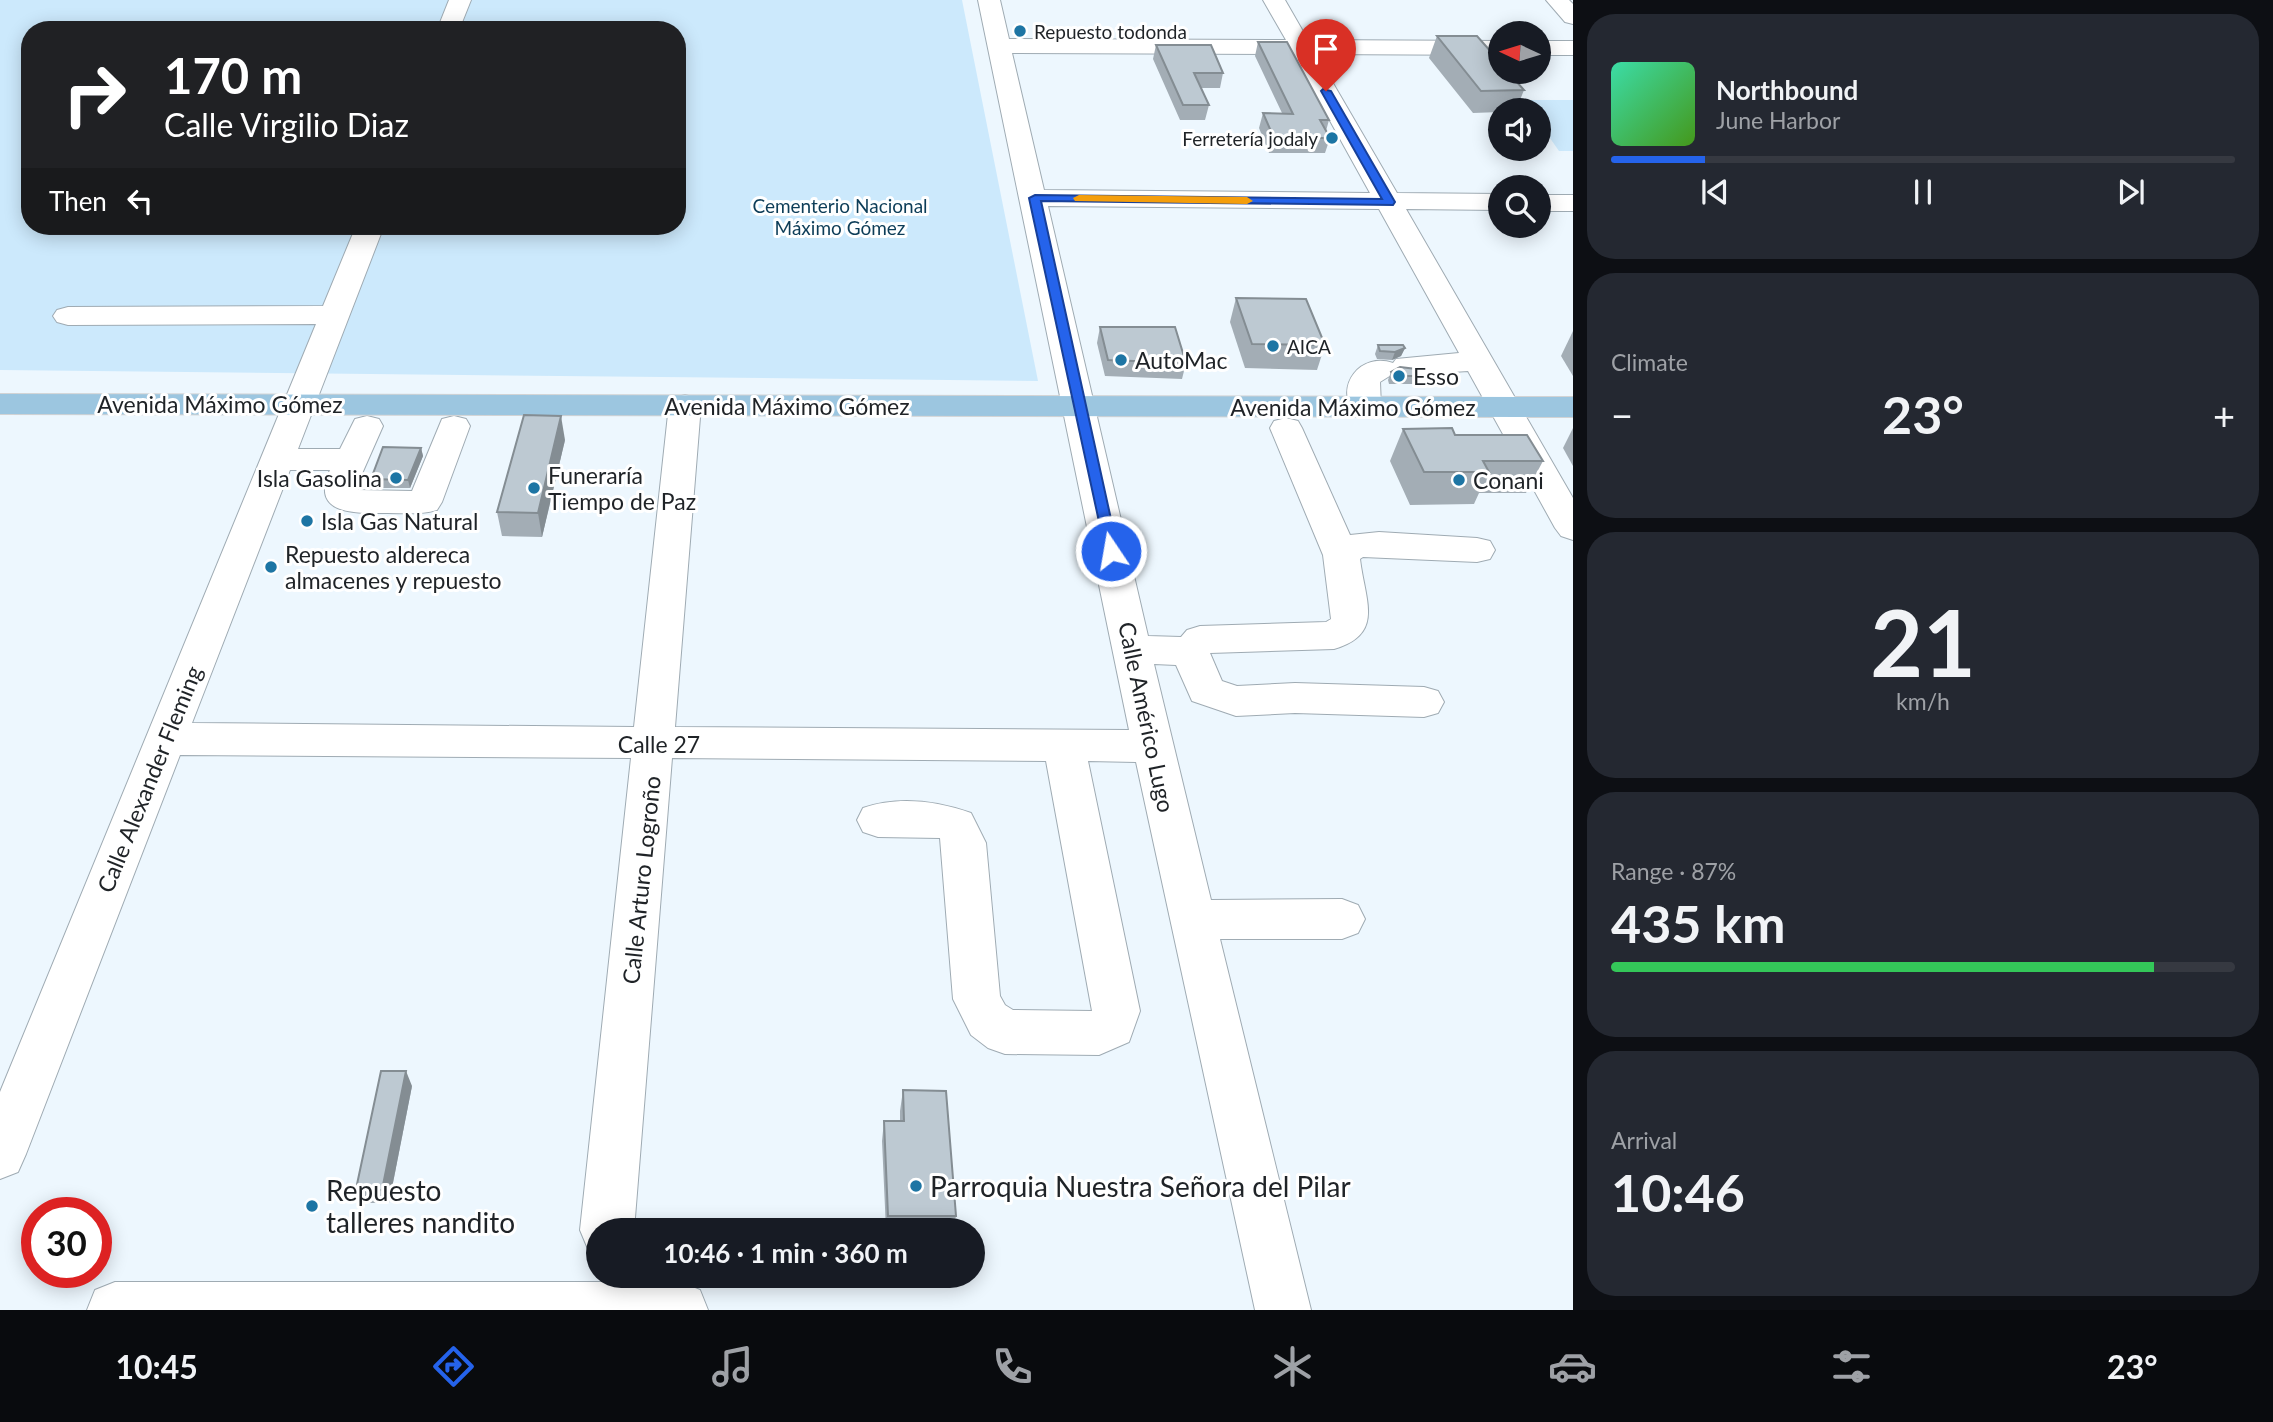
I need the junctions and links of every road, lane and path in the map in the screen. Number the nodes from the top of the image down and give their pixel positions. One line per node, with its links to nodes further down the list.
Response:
1 (460, 0): 6 (street)
2 (989, 0): 7 (street, Calle Américo Lugo)
3 (1274, 0): 8 (street)
4 (1557, 0): 5 (street)
5 (1573, 17)
6 (452, 21)
7 (1000, 46): 8 (street); 12 (street, Calle Américo Lugo)
8 (1301, 47): 9 (street); 13 (street)
9 (1488, 47)
10 (1551, 48): 11 (street)
11 (1573, 48)
12 (1035, 198): 13 (street); 25 (street, Calle Américo Lugo)
13 (1389, 202): 14 (street); 20 (street)
14 (1488, 202)
15 (1551, 202): 16 (street)
16 (1573, 203)
17 (366, 235): 18 (street, Calle Alexander Fleming)
18 (334, 315): 19 (street); 32 (street, Calle Alexander Fleming)
19 (68, 316)
20 (1478, 361): 22 (street); 26 (street)
21 (0, 404): 32 (main road, Avenida Máximo Gómez)
22 (1365, 407): 25 (main road, Avenida Máximo Gómez); 26 (main road, Avenida Máximo Gómez)
23 (1573, 407): 26 (main road, Avenida Máximo Gómez)
24 (684, 415): 25 (main road, Avenida Máximo Gómez); 29 (main road, Avenida Máximo Gómez); 32 (main road, Avenida Máximo Gómez); 41 (street, Calle Arturo Logroño)
25 (1082, 418): 30 (main road, Avenida Máximo Gómez); 37 (street, Calle Américo Lugo)
26 (1509, 418): 30 (main road, Avenida Máximo Gómez); 31 (main road, Avenida Máximo Gómez); 34 (street)
27 (0, 426): 32 (main road, Avenida Máximo Gómez)
28 (367, 426): 29 (main road, Avenida Máximo Gómez); 32 (main road, Avenida Máximo Gómez); 33 (street)
29 (454, 426): 33 (street)
30 (1286, 428): 36 (street)
31 (1573, 428)
32 (288, 430): 33 (street); 40 (street, Calle Alexander Fleming)
33 (351, 460)
34 (1573, 528)
35 (1477, 550): 36 (street)
36 (1341, 555): 38 (street)
37 (1133, 649): 38 (street); 43 (street, Calle Américo Lugo)
38 (1190, 651): 39 (street)
39 (1424, 702)
40 (165, 739): 41 (street, Calle 27); 47 (street, Calle Alexander Fleming)
41 (654, 744): 42 (street, Calle 27); 48 (street, Calle Arturo Logroño)
42 (1064, 746): 43 (street, Calle 27); 44 (street)
43 (1153, 746): 46 (street, Calle Américo Lugo)
44 (877, 820)
45 (1342, 919): 46 (street)
46 (1192, 920): 52 (street, Calle Américo Lugo)
47 (0, 1154)
48 (608, 1218)
49 (600, 1298): 50 (street); 51 (street)
50 (115, 1310)
51 (680, 1310)
52 (1283, 1310)

